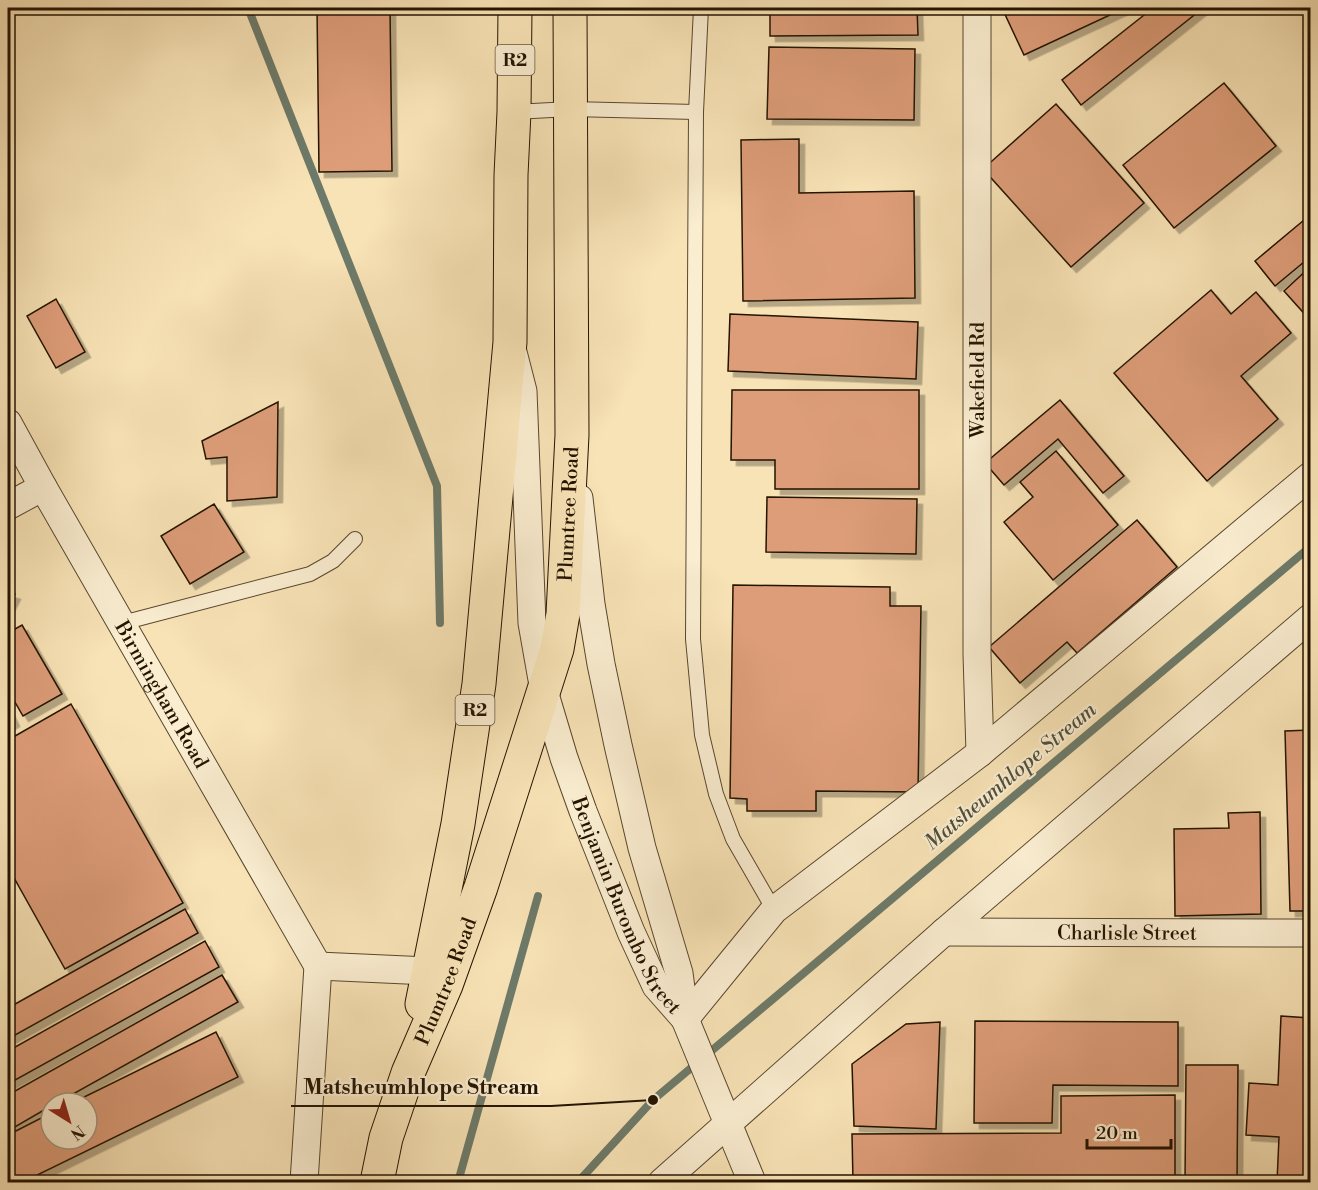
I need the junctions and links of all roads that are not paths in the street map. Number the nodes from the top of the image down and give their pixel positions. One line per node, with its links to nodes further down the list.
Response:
1 (515, 8): 6 (highway, Plumtree Road / R2)
2 (570, 8): 5 (highway, Plumtree Road / R2)
3 (701, 8): 7 (lane)
4 (977, 8): 18 (street, Wakefield Rd)
5 (570, 109): 6 (lane); 7 (lane); 10 (highway, Plumtree Road / R2)
6 (514, 112): 8 (highway, Plumtree Road / R2)
7 (696, 112): 19 (lane)
8 (510, 342): 17 (street, Benjamin Burombo Street); 23 (highway, Plumtree Road / R2)
9 (8, 423): 12 (street, Birmingham Road)
10 (572, 435): 17 (highway, Plumtree Road / R2); 24 (street, Benjamin Burombo Street)
11 (1311, 476): 18 (street)
12 (43, 487): 13 (street); 16 (street, Birmingham Road)
13 (8, 506)
14 (355, 539): 16 (lane)
15 (1311, 618): 20 (street)
16 (122, 623): 22 (street, Birmingham Road)
17 (544, 691): 24 (street, Benjamin Burombo Street); 25 (highway, Plumtree Road / R2)
18 (980, 753): 19 (street)
19 (774, 910): 24 (street)
20 (944, 932): 21 (street, Charlisle Street); 26 (street)
21 (1311, 933)
22 (318, 966): 23 (street); 27 (street)
23 (428, 971): 25 (highway, Plumtree Road / R2)
24 (687, 1025): 26 (street, Benjamin Burombo Street)
25 (408, 1073): 28 (highway, R2)
26 (724, 1113): 29 (street); 30 (street, Benjamin Burombo Street)
27 (304, 1182)
28 (377, 1182)
29 (662, 1182)
30 (752, 1182)

